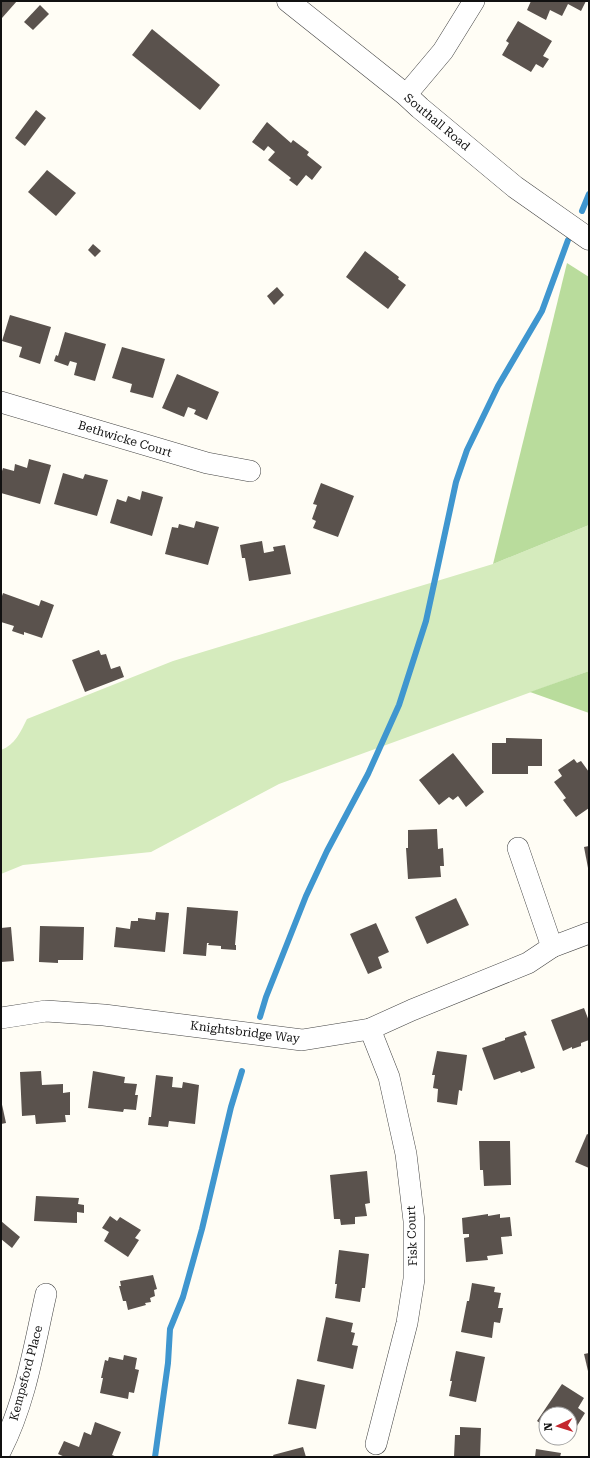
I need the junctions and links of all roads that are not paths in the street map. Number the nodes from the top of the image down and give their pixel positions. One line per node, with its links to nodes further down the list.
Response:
1 (288, 1): 3 (street, Southall Road)
2 (474, 1): 3 (street)
3 (406, 95): 4 (street, Southall Road)
4 (589, 239)
5 (1, 402): 6 (street, Bethwicke Court)
6 (250, 472)
7 (518, 848): 9 (street)
8 (589, 933): 9 (street, Knightsbridge Way)
9 (552, 947): 11 (street, Knightsbridge Way)
10 (1, 1018): 11 (street, Knightsbridge Way)
11 (370, 1029): 13 (street, Fisk Court)
12 (46, 1294): 14 (street, Kempsford Place)
13 (376, 1444)
14 (1, 1450)

